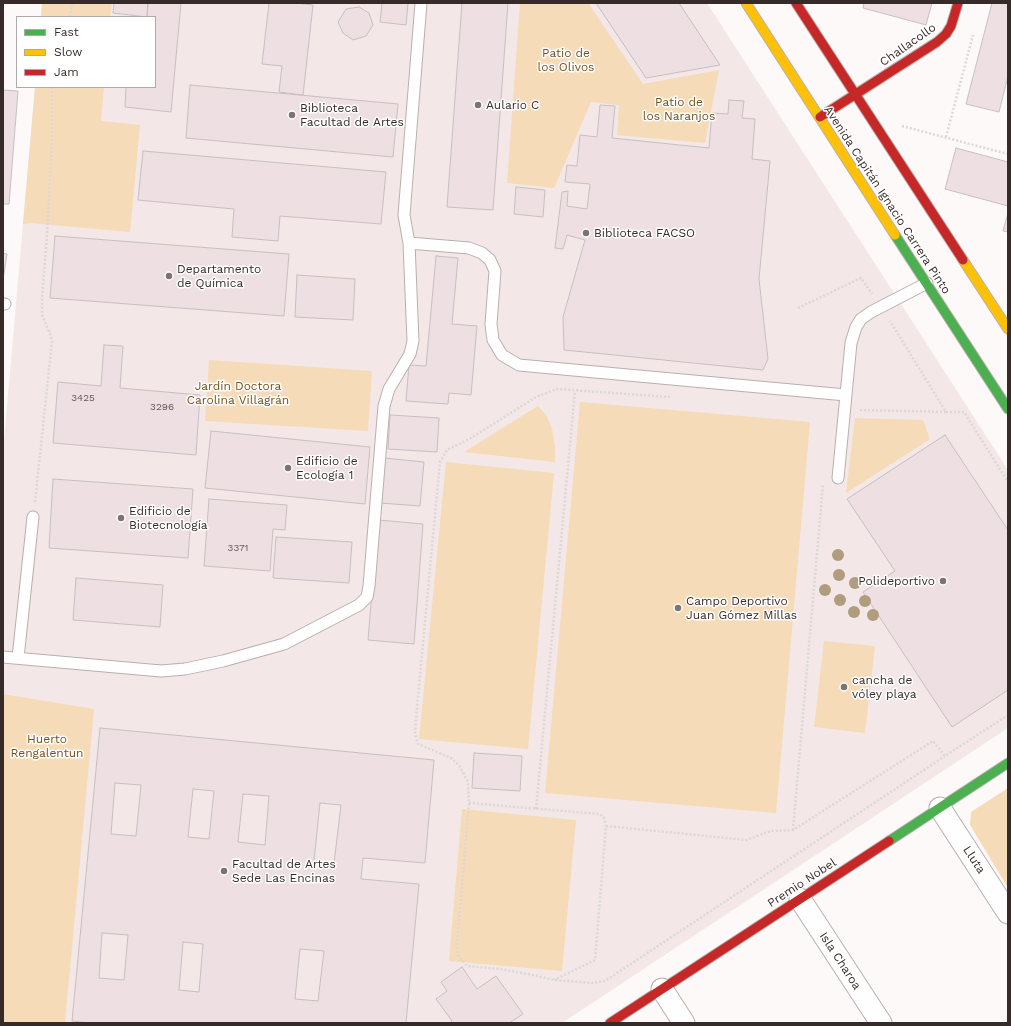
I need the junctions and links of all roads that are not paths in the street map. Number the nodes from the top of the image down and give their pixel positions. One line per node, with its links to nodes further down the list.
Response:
1 (421, 3): 7 (lane)
2 (746, 3): 6 (street, Avenida Capitán Ignacio Carrera Pinto)
3 (796, 3): 5 (street)
4 (958, 3): 5 (street, Challacollo)
5 (856, 94): 6 (street, Challacollo); 9 (street)
6 (820, 117): 8 (street, Avenida Capitán Ignacio Carrera Pinto)
7 (409, 243): 10 (lane); 15 (lane)
8 (926, 283): 10 (lane); 11 (street, Avenida Capitán Ignacio Carrera Pinto)
9 (1008, 329)
10 (846, 394): 12 (lane)
11 (1008, 409)
12 (838, 478)
13 (33, 517): 15 (lane)
14 (3, 657): 15 (lane)
15 (18, 658)
16 (1008, 763): 17 (street, Premio Nobel)
17 (940, 808): 18 (street, Premio Nobel); 19 (street, Lluta)
18 (800, 899): 20 (street, Premio Nobel); 23 (street, Isla Charoa)
19 (1008, 913)
20 (662, 989): 21 (street, Premio Nobel); 22 (street)
21 (610, 1023)
22 (684, 1023)
23 (881, 1023)

